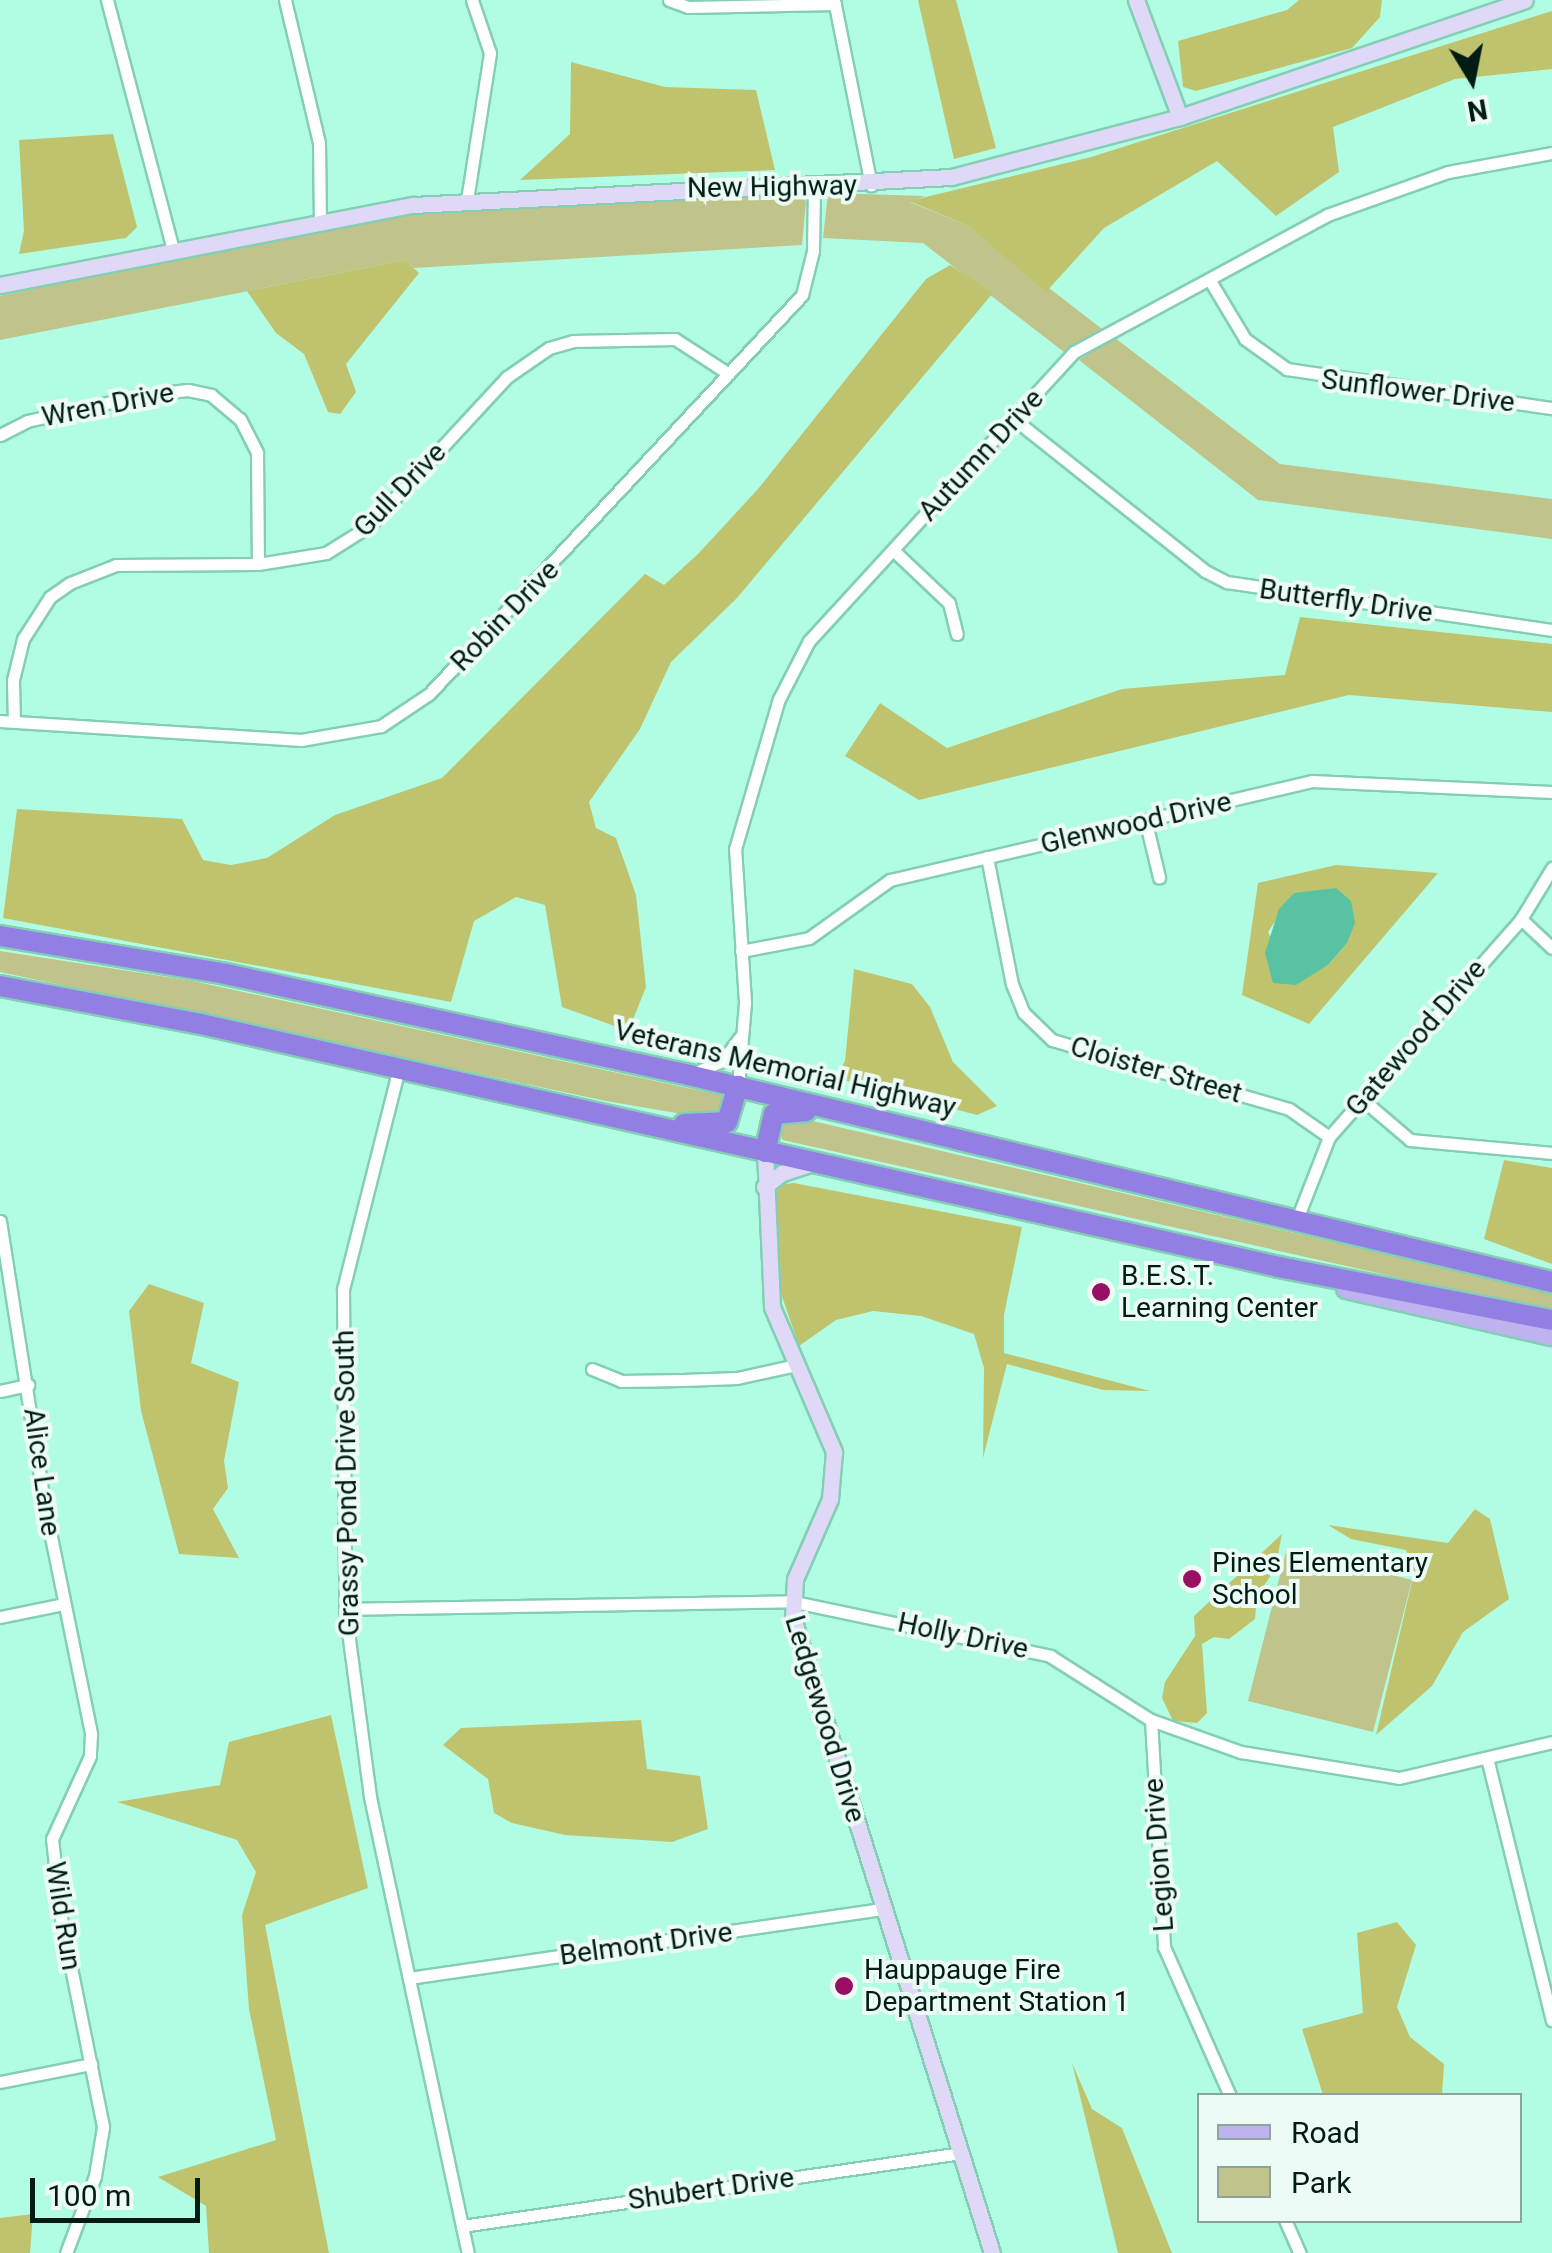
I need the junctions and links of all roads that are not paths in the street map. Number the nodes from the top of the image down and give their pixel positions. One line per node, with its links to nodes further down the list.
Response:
1 (106, 0): 14 (street)
2 (286, 0): 13 (street)
3 (472, 0): 12 (street)
4 (669, 0): 7 (street)
5 (1136, 0): 8 (street)
6 (1525, 0): 8 (street, New Highway)
7 (834, 2): 11 (street)
8 (1180, 117): 11 (street, New Highway)
9 (1552, 153): 15 (street, Autumn Drive)
10 (814, 184): 11 (street, New Highway); 12 (street, New Highway); 17 (street, Robin Drive)
11 (872, 185)
12 (467, 200): 13 (street, New Highway)
13 (320, 221): 14 (street, New Highway)
14 (174, 249): 16 (street, New Highway)
15 (1209, 279): 18 (street, Sunflower Drive); 19 (street, Autumn Drive)
16 (0, 285)
17 (729, 374): 22 (street, Gull Drive); 25 (street, Robin Drive)
18 (1552, 408)
19 (1014, 420): 21 (street, Autumn Drive); 23 (street, Butterfly Drive)
20 (0, 435): 22 (street, Wren Drive)
21 (893, 550): 24 (street); 34 (street, Autumn Drive)
22 (258, 564): 25 (street, Gull Drive)
23 (1552, 630)
24 (958, 634)
25 (7, 722)
26 (1552, 792): 27 (street, Glenwood Drive)
27 (1146, 822): 28 (street, Glenwood Drive); 30 (street)
28 (987, 857): 34 (street, Glenwood Drive); 43 (street, Cloister Street)
29 (1552, 868): 31 (street, Gatewood Drive)
30 (1159, 877)
31 (1521, 919): 33 (street); 40 (street, Gatewood Drive)
32 (0, 936): 38 (highway, Veterans Memorial Highway)
33 (1552, 948)
34 (740, 951): 36 (street, Autumn Drive)
35 (0, 986): 37 (highway)
36 (742, 1034): 38 (street); 39 (street, Autumn Drive)
37 (399, 1068): 42 (highway); 60 (street, Grassy Pond Drive South)
38 (689, 1075): 39 (highway, Veterans Memorial Highway)
39 (738, 1086): 41 (highway, Veterans Memorial Highway); 42 (highway)
40 (1363, 1100): 43 (street, Gatewood Drive); 45 (street)
41 (873, 1116): 44 (highway); 48 (highway, Veterans Memorial Highway)
42 (647, 1124): 44 (highway)
43 (1329, 1137): 48 (street, Gatewood Drive)
44 (765, 1152): 46 (highway); 47 (street, Ledgewood Drive)
45 (1552, 1153)
46 (816, 1162): 47 (street); 50 (highway)
47 (764, 1187): 54 (street, Ledgewood Drive)
48 (1297, 1219): 51 (highway, Veterans Memorial Highway)
49 (0, 1221): 56 (street, Alice Lane)
50 (1279, 1267): 52 (highway); 53 (main road)
51 (1552, 1282)
52 (1552, 1320)
53 (1552, 1336)
54 (796, 1365): 55 (street); 58 (street, Ledgewood Drive)
55 (592, 1369)
56 (28, 1385): 57 (street); 59 (street, Alice Lane)
57 (0, 1392)
58 (790, 1601): 60 (street, Holly Drive); 62 (street, Holly Drive); 65 (street, Ledgewood Drive)
59 (64, 1604): 61 (street); 68 (street, Wild Run)
60 (345, 1608): 66 (street, Grassy Pond Drive South)
61 (0, 1617)
62 (1151, 1720): 64 (street, Holly Drive); 70 (street, Legion Drive)
63 (1552, 1742): 64 (street, Holly Drive)
64 (1487, 1758): 67 (street)
65 (883, 1909): 66 (street, Belmont Drive); 71 (street, Ledgewood Drive)
66 (409, 1978): 73 (street, Grassy Pond Drive South)
67 (1552, 2020)
68 (91, 2064): 69 (street); 74 (street, Wild Run)
69 (0, 2082)
70 (1229, 2093)
71 (961, 2153): 73 (street, Shubert Drive); 76 (street, Ledgewood Drive)
72 (1287, 2223): 77 (street)
73 (462, 2226): 75 (street, Grassy Pond Drive South)
74 (66, 2253)
75 (468, 2253)
76 (992, 2253)
77 (1300, 2253)

